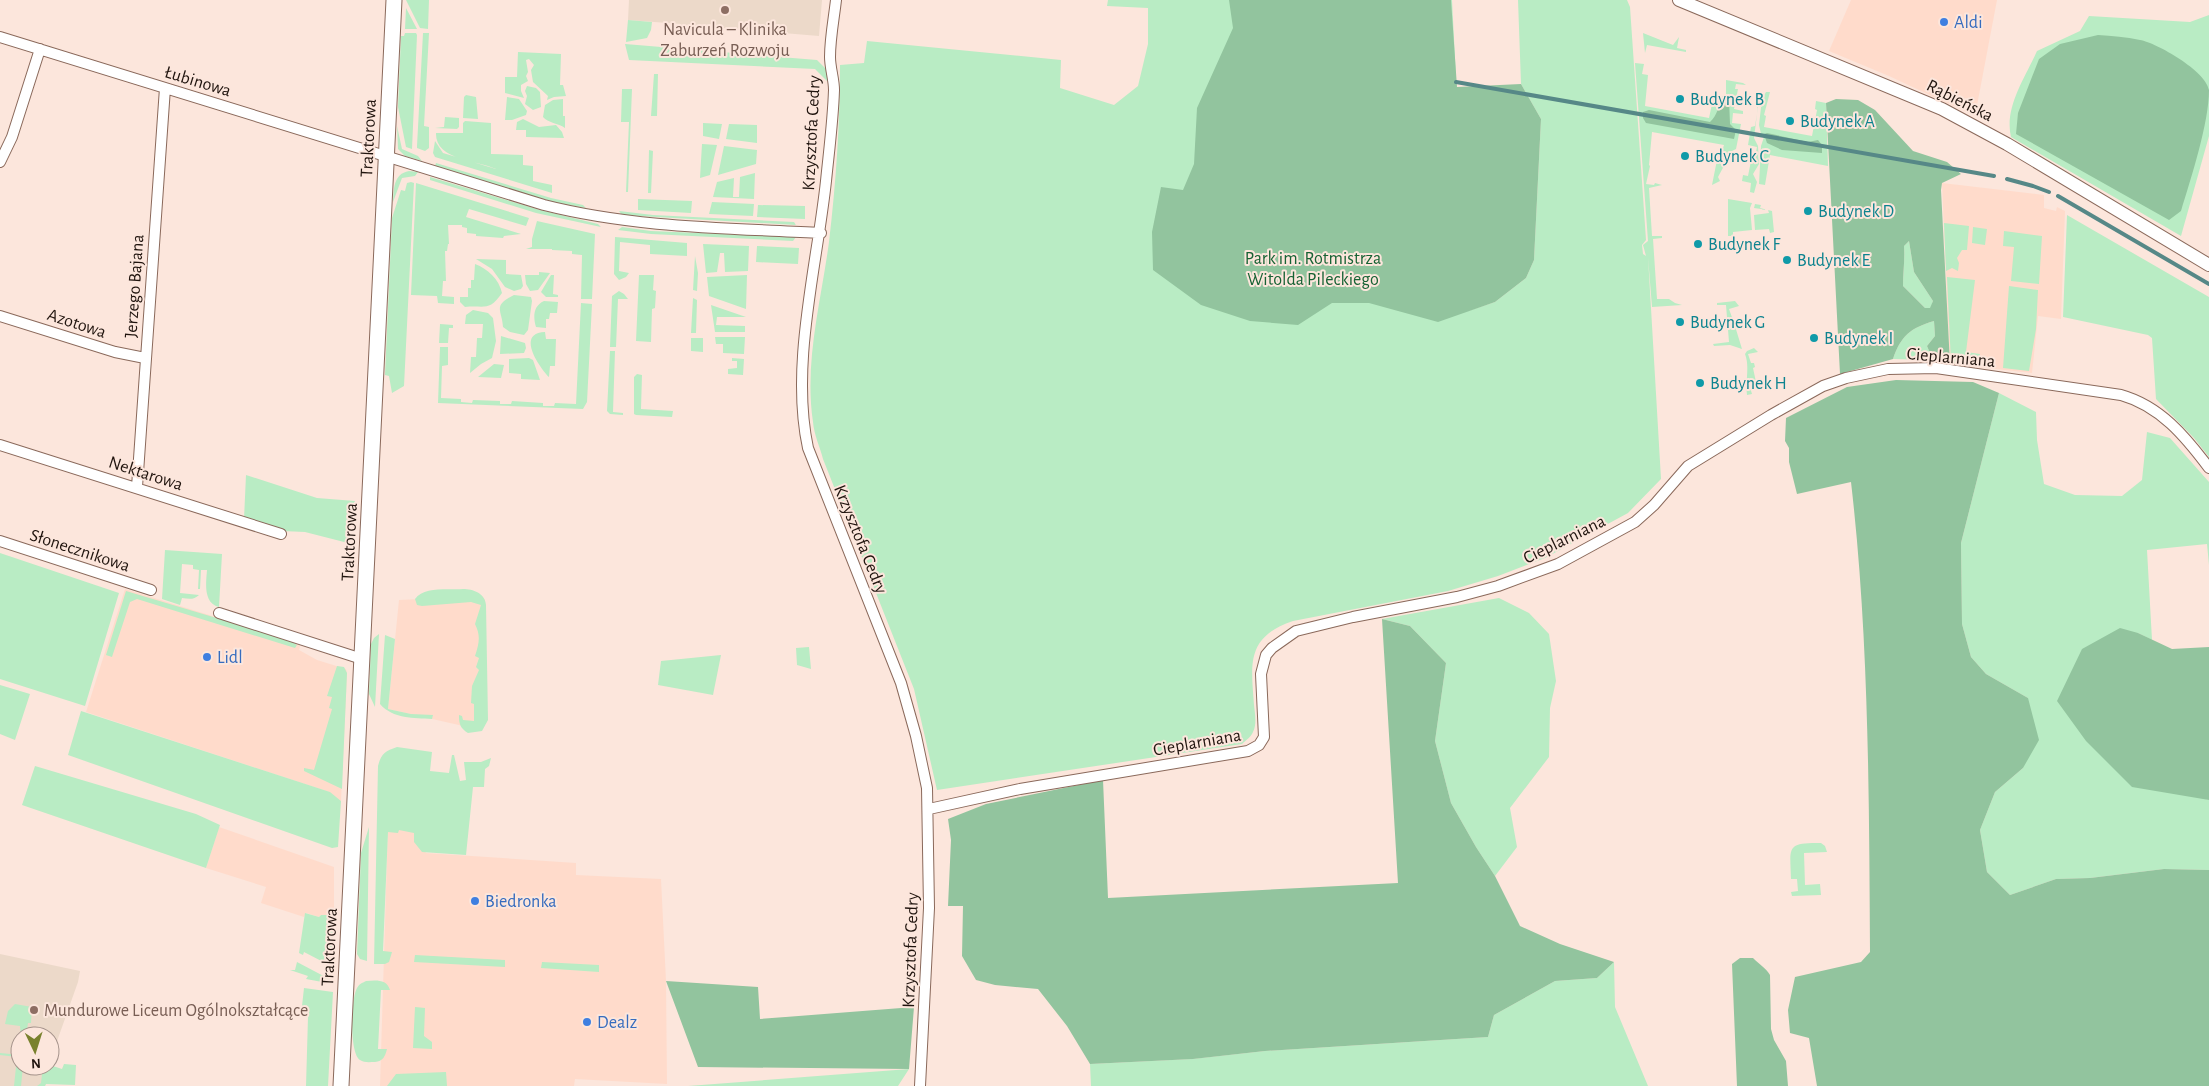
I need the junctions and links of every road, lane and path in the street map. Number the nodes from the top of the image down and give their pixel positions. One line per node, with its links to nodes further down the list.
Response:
1 (394, 0): 7 (main road, Traktorowa)
2 (836, 0): 9 (street, Krzysztofa Cedry)
3 (1679, 0): 10 (street, Rąbieńska)
4 (0, 37): 5 (street, Łubinowa)
5 (40, 49): 6 (street, Łubinowa); 8 (street)
6 (165, 88): 7 (street, Łubinowa); 12 (street, Jerzego Bajana)
7 (386, 157): 9 (street, Łubinowa); 20 (main road, Traktorowa)
8 (0, 162)
9 (821, 233): 21 (street, Krzysztofa Cedry)
10 (2209, 265)
11 (0, 316): 12 (street, Azotowa)
12 (145, 358): 15 (street, Jerzego Bajana)
13 (0, 445): 15 (street, Nektarowa)
14 (2209, 468): 21 (street, Cieplarniana)
15 (137, 487): 16 (street, Nektarowa)
16 (282, 534)
17 (0, 541): 18 (street, Słonecznikowa)
18 (151, 590)
19 (219, 613): 20 (street)
20 (362, 659): 22 (main road, Traktorowa)
21 (928, 809): 23 (street, Krzysztofa Cedry)
22 (341, 1086)
23 (920, 1086)

